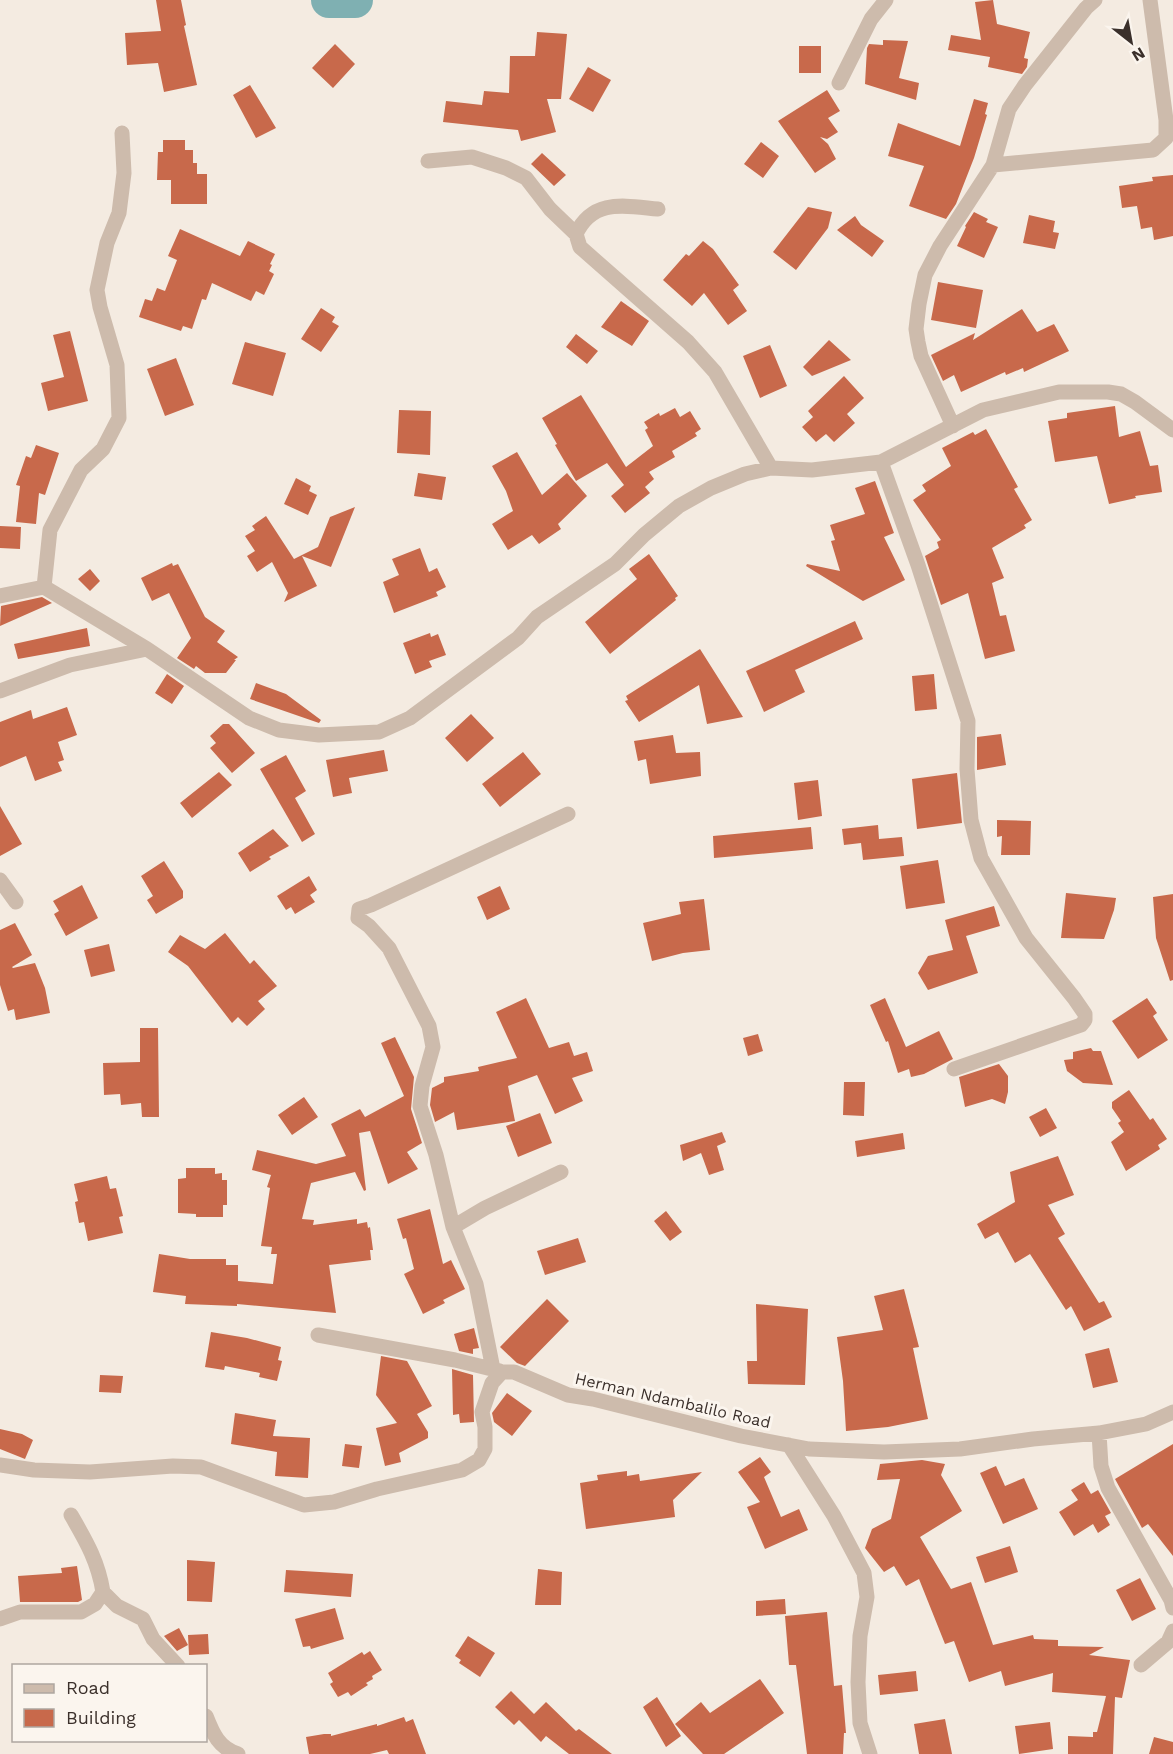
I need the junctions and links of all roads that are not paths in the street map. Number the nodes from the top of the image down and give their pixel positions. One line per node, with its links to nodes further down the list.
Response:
1 (885, 0): 4 (street)
2 (1095, 0): 7 (street)
3 (1150, 0): 7 (street)
4 (839, 83)
5 (122, 133): 14 (street)
6 (428, 161): 9 (street)
7 (993, 165): 10 (street)
8 (658, 208): 9 (street)
9 (576, 234): 13 (street)
10 (953, 426): 11 (street); 12 (street)
11 (1173, 430)
12 (881, 462): 13 (street); 21 (street)
13 (771, 468): 16 (street)
14 (44, 587): 15 (street); 16 (street)
15 (0, 596)
16 (147, 649): 17 (street)
17 (0, 690)
18 (568, 814): 23 (street)
19 (0, 880): 20 (street)
20 (16, 902)
21 (954, 1069)
22 (561, 1172): 23 (street)
23 (453, 1227): 25 (street)
24 (318, 1335): 25 (street, Herman Ndambalilo Road)
25 (497, 1370): 28 (street, Herman Ndambalilo Road); 29 (street)
26 (1173, 1412): 27 (street, Herman Ndambalilo Road)
27 (1099, 1433): 28 (street, Herman Ndambalilo Road); 32 (street)
28 (789, 1445): 39 (street)
29 (0, 1465)
30 (70, 1515): 31 (street)
31 (103, 1592): 33 (street); 35 (street)
32 (1173, 1608)
33 (0, 1619)
34 (1173, 1631): 36 (street)
35 (177, 1664)
36 (1141, 1665)
37 (207, 1718): 38 (street)
38 (238, 1754)
39 (870, 1754)

